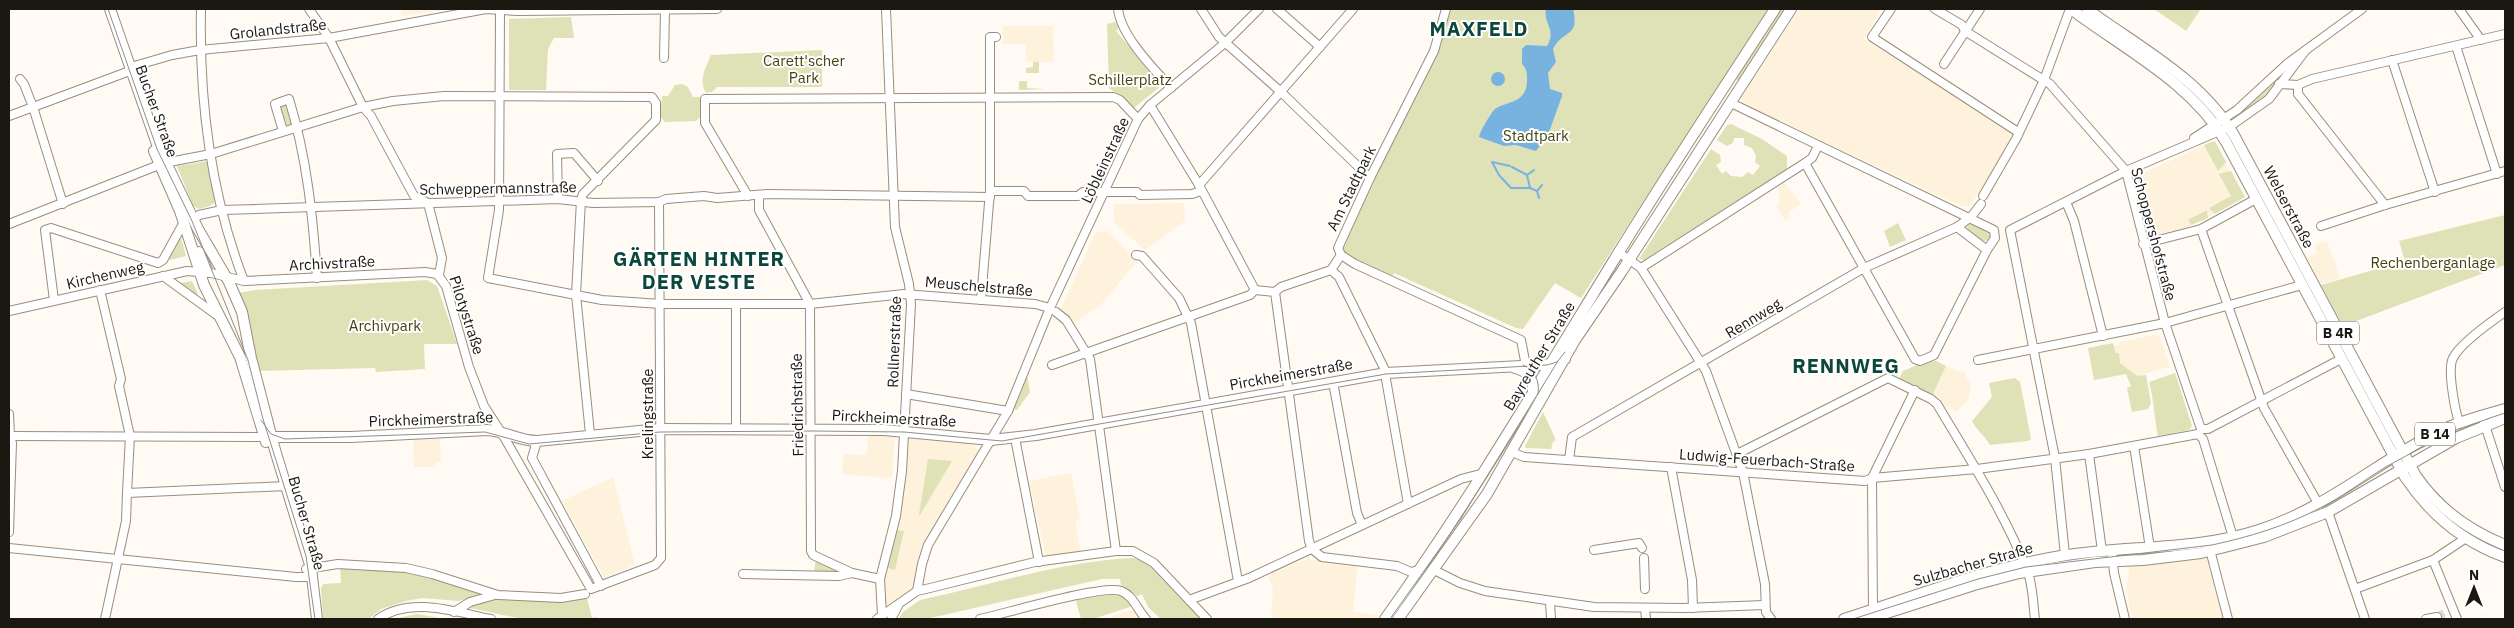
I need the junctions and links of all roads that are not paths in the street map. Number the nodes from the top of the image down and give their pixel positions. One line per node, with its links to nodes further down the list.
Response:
1 (105, 9): 37 (main road, Bucher Straße)
2 (110, 9): 37 (main road, Bucher Straße)
3 (201, 9): 32 (street)
4 (309, 9): 27 (street)
5 (717, 9): 21 (street, Grolandstraße)
6 (886, 9): 48 (street, Rollnerstraße)
7 (1200, 9): 29 (street)
8 (1259, 9): 29 (street, Löbleinstraße)
9 (1277, 9): 31 (street)
10 (1354, 9): 31 (street)
11 (1446, 9): 67 (street, Am Stadtpark)
12 (1775, 9): 50 (main road, Bayreuther Straße)
13 (1792, 9): 51 (main road, Bayreuther Straße)
14 (1891, 9): 60 (street)
15 (1935, 9): 24 (street, Schoppershofstraße)
16 (1980, 9): 24 (street)
17 (2070, 9): 41 (street, Rennweg); 57 (main road, Welserstraße / B 4R)
18 (2087, 9): 57 (main road, Welserstraße / B 4R)
19 (2362, 9): 33 (street)
20 (2459, 9): 28 (street)
21 (662, 10): 22 (street, Grolandstraße); 34 (street)
22 (500, 11): 27 (street, Grolandstraße); 47 (street)
23 (1118, 12): 45 (street)
24 (1965, 31): 36 (street); 41 (street, Schoppershofstraße)
25 (2505, 34): 28 (street)
26 (996, 36): 49 (street)
27 (329, 38): 32 (street, Grolandstraße); 54 (street)
28 (2482, 40): 30 (street)
29 (1225, 43): 45 (street, Löbleinstraße); 46 (street)
30 (2456, 46): 35 (street); 66 (street)
31 (1320, 47): 46 (street)
32 (200, 50): 37 (street, Grolandstraße); 62 (street)
33 (2305, 51): 38 (street); 39 (street)
34 (664, 58)
35 (2392, 60): 42 (street); 71 (street)
36 (1944, 64)
37 (129, 70): 53 (street, Grolandstraße); 64 (main road, Bucher Straße)
38 (2278, 72): 39 (street); 57 (street)
39 (2286, 74): 42 (street); 43 (street)
40 (20, 79): 53 (street)
41 (2044, 80): 60 (street, Rennweg); 65 (street, Schoppershofstraße)
42 (2307, 81): 44 (street)
43 (2280, 84): 44 (street); 57 (street)
44 (2298, 85): 84 (street)
45 (1171, 88): 52 (street, Löbleinstraße)
46 (1282, 92): 67 (street); 69 (street)
47 (500, 97): 54 (street, Bucher Straße); 68 (street, Bucher Straße); 79 (street)
48 (890, 98): 49 (street); 73 (street); 75 (street, Rollnerstraße)
49 (992, 99): 56 (street); 72 (street)
50 (1716, 101): 51 (main road); 95 (main road, Bayreuther Straße)
51 (1731, 103): 61 (street); 98 (main road, Bayreuther Straße)
52 (1150, 105): 56 (street, Löbleinstraße); 69 (street)
53 (33, 107): 55 (street, Grolandstraße); 83 (street)
54 (363, 107): 58 (street, Bucher Straße); 82 (street)
55 (9, 116)
56 (1138, 119): 70 (street, Löbleinstraße)
57 (2222, 125): 65 (street); 77 (main road, Welserstraße / B 4R); 149 (main road, Welserstraße / B 4R)
58 (298, 127): 59 (street, Bucher Straße); 59 (street); 85 (street)
59 (283, 131): 62 (street, Bucher Straße)
60 (2018, 132): 87 (street, Rennweg)
61 (1818, 146): 63 (street); 87 (street)
62 (211, 154): 64 (street, Bucher Straße); 86 (street)
63 (1805, 163): 99 (street); 100 (street)
64 (163, 164): 83 (street); 88 (main road, Bucher Straße)
65 (2126, 171): 81 (street); 93 (street, Schoppershofstraße)
66 (2501, 173): 71 (street)
67 (1370, 178): 97 (street, Am Stadtpark)
68 (598, 181): 76 (street); 78 (street)
69 (1200, 188): 70 (street); 110 (street)
70 (1105, 192): 72 (street, Schweppermannstraße); 120 (street, Löbleinstraße)
71 (2435, 192): 84 (street)
72 (990, 194): 75 (street, Schweppermannstraße); 115 (street)
73 (748, 196): 74 (street, Schweppermannstraße); 80 (street, Schweppermannstraße)
74 (759, 196): 75 (street, Schweppermannstraße); 117 (street, Friedrichstraße)
75 (893, 196): 112 (street, Rollnerstraße)
76 (558, 198): 78 (street, Schweppermannstraße); 79 (street, Schweppermannstraße)
77 (2256, 198): 92 (street); 108 (main road, Welserstraße / B 4R)
78 (581, 200): 80 (street, Schweppermannstraße); 113 (street)
79 (499, 201): 82 (street, Schweppermannstraße); 113 (street, Meuschelstraße)
80 (659, 202): 116 (street, Krelingstraße)
81 (2066, 202): 126 (street); 127 (street)
82 (428, 203): 85 (street, Schweppermannstraße); 103 (street, Pilotystraße)
83 (63, 204): 89 (street)
84 (2385, 205): 90 (street)
85 (312, 207): 86 (street, Schweppermannstraße); 106 (street)
86 (222, 210): 88 (street, Schweppermannstraße); 107 (street)
87 (1971, 217): 91 (street, Rennweg); 94 (street)
88 (189, 221): 102 (main road, Bucher Straße); 105 (main road, Bucher Straße); 114 (street)
89 (9, 224)
90 (2321, 226)
91 (1958, 227): 94 (street); 100 (street, Rennweg)
92 (2201, 229): 93 (street); 119 (street)
93 (2143, 244): 125 (street, Schoppershofstraße)
94 (1987, 250): 100 (street)
95 (1618, 252): 98 (street); 133 (main road, Bayreuther Straße)
96 (1136, 255): 124 (street)
97 (1340, 255): 101 (street); 136 (street, Am Stadtpark)
98 (1630, 259): 99 (street); 129 (main road, Bayreuther Straße)
99 (1641, 268): 132 (street)
100 (1864, 268): 132 (street, Rennweg)
101 (1331, 270): 111 (street); 137 (street)
102 (204, 272): 104 (street, Kirchenweg); 105 (street); 123 (main road, Bucher Straße)
103 (439, 275): 106 (street, Archivstraße); 158 (street, Pilotystraße)
104 (163, 276): 109 (street, Kirchenweg); 123 (street, Bucher Straße)
105 (226, 277): 107 (street, Archivstraße); 162 (main road, Bucher Straße)
106 (317, 278): 107 (street, Archivstraße)
107 (244, 281)
108 (2302, 285): 119 (street); 130 (main road, Welserstraße / B 4R)
109 (100, 290): 114 (street, Kirchenweg); 161 (street)
110 (1256, 290): 111 (street); 124 (street)
111 (1275, 292): 140 (street)
112 (911, 294): 115 (street, Meuschelstraße); 117 (street, Meuschelstraße); 142 (street, Rollnerstraße)
113 (576, 295): 116 (street, Meuschelstraße); 160 (street)
114 (54, 300): 121 (street, Kirchenweg)
115 (981, 300): 120 (street, Meuschelstraße)
116 (661, 304): 118 (street, Meuschelstraße); 154 (street, Krelingstraße)
117 (810, 304): 118 (street, Meuschelstraße); 156 (street, Friedrichstraße)
118 (736, 305): 155 (street)
119 (2230, 306): 125 (street); 144 (street)
120 (1053, 310): 128 (street); 147 (street, Löbleinstraße)
121 (9, 311)
122 (2505, 312): 152 (street)
123 (221, 318): 162 (main road, Bucher Straße)
124 (1188, 319): 128 (street); 145 (street)
125 (2165, 323): 126 (street); 159 (street, Schoppershofstraße)
126 (2103, 336): 127 (street)
127 (2032, 350): 131 (street); 172 (street)
128 (1087, 352): 134 (street); 153 (street)
129 (1565, 358): 133 (main road, Pirckheimerstraße); 138 (main road, Bayreuther Straße)
130 (2341, 359): 144 (street, Ludwig-Feuerbach-Straße); 149 (main road, Welserstraße / B 4R)
131 (1978, 360)
132 (1701, 362): 169 (street); 173 (street, Rennweg)
133 (1552, 364): 136 (main road, Pirckheimerstraße); 138 (main road); 143 (main road, Bayreuther Straße)
134 (1052, 365)
135 (1512, 366): 136 (main road, Pirckheimerstraße); 137 (main road, Pirckheimerstraße); 143 (main road)
136 (1526, 366)
137 (1386, 373): 139 (main road, Pirckheimerstraße); 185 (street)
138 (1556, 374): 168 (main road, Bayreuther Straße)
139 (1333, 382): 140 (main road, Pirckheimerstraße); 189 (street)
140 (1288, 390): 145 (main road, Pirckheimerstraße); 198 (street)
141 (1915, 390): 169 (street); 176 (street); 180 (street)
142 (906, 394): 147 (street); 157 (street, Rollnerstraße)
143 (1533, 394): 178 (main road, Bayreuther Straße)
144 (2262, 401): 159 (street, Ludwig-Feuerbach-Straße); 186 (street)
145 (1206, 404): 153 (main road, Pirckheimerstraße); 216 (street)
146 (2505, 409): 151 (main road, B 14)
147 (1008, 410): 166 (street, Löbleinstraße)
148 (9, 414): 164 (street)
149 (2377, 416): 171 (main road, Welserstraße / B 4R)
150 (2505, 418): 151 (main road, B 14)
151 (2484, 420): 152 (main road, B 14); 175 (main road, B 14); 181 (street)
152 (2459, 422): 171 (main road, B 14)
153 (1100, 424): 163 (main road, Pirckheimerstraße); 200 (street)
154 (660, 428): 155 (main road, Pirckheimerstraße); 160 (main road, Pirckheimerstraße); 217 (street, Krelingstraße)
155 (736, 428): 156 (main road, Pirckheimerstraße)
156 (812, 428): 157 (main road, Pirckheimerstraße); 214 (street, Friedrichstraße)
157 (904, 431): 166 (main road, Pirckheimerstraße); 215 (street, Rollnerstraße)
158 (500, 432): 162 (main road, Pirckheimerstraße); 165 (main road, Pirckheimerstraße); 179 (street, Pilotystraße)
159 (2200, 432): 167 (street, Ludwig-Feuerbach-Straße); 193 (street, Schoppershofstraße)
160 (590, 434): 165 (main road, Pirckheimerstraße)
161 (130, 436): 162 (street); 164 (street); 184 (street)
162 (268, 437): 182 (main road, Bucher Straße)
163 (1015, 438): 166 (main road, Pirckheimerstraße); 208 (street)
164 (10, 439): 188 (street)
165 (537, 440): 183 (street, Pilotystraße)
166 (991, 440): 220 (street, Löbleinstraße)
167 (2134, 446): 170 (street, Ludwig-Feuerbach-Straße); 197 (street)
168 (1512, 452): 173 (street, Ludwig-Feuerbach-Straße); 211 (main road, Bayreuther Straße)
169 (1736, 452): 177 (street)
170 (2089, 454): 172 (street, Ludwig-Feuerbach-Straße); 202 (street)
171 (2398, 455): 175 (main road, Welserstraße / B 4R); 186 (main road)
172 (2055, 458): 176 (street, Ludwig-Feuerbach-Straße); 203 (street)
173 (1569, 460): 174 (street, Ludwig-Feuerbach-Straße)
174 (1671, 468): 177 (street, Ludwig-Feuerbach-Straße); 228 (street)
175 (2405, 468): 187 (main road); 191 (main road, B 4R); 194 (main road, B 4R)
176 (1977, 469): 180 (street, Ludwig-Feuerbach-Straße); 209 (street)
177 (1743, 472): 180 (street, Ludwig-Feuerbach-Straße); 226 (street)
178 (1484, 473): 185 (street); 210 (main road, Bayreuther Straße)
179 (525, 474): 183 (street, Pilotystraße); 217 (street, Pilotystraße)
180 (1872, 478): 230 (street)
181 (2505, 485)
182 (284, 487): 184 (street); 212 (main road, Bucher Straße)
183 (548, 489): 217 (street, Pilotystraße)
184 (127, 493): 205 (street)
185 (1408, 504): 189 (street)
186 (2319, 505): 193 (main road)
187 (2328, 512): 193 (main road); 218 (street)
188 (9, 516): 190 (street)
189 (1362, 525): 198 (street)
190 (9, 532)
191 (2466, 538): 194 (main road, B 4R); 204 (main road, B 4R); 207 (street)
192 (2207, 541): 193 (main road, Sulzbacher Straße); 197 (main road, Sulzbacher Straße); 201 (street)
193 (2237, 541): 201 (main road, Sulzbacher Straße)
194 (2501, 543)
195 (9, 548): 205 (street)
196 (1642, 548): 199 (street)
197 (2150, 548): 202 (main road, Sulzbacher Straße)
198 (1312, 549): 210 (street); 216 (street)
199 (1594, 550)
200 (1116, 551): 208 (street); 223 (street)
201 (2210, 552): 202 (main road, Sulzbacher Straße); 250 (street)
202 (2109, 554): 203 (main road, Sulzbacher Straße); 209 (main road, Sulzbacher Straße); 249 (street)
203 (2065, 555): 209 (main road, Sulzbacher Straße)
204 (2505, 557)
205 (117, 558): 212 (street); 234 (street)
206 (1644, 558): 219 (street)
207 (2433, 560): 218 (street); 253 (street)
208 (1039, 562): 220 (street)
209 (2026, 568): 230 (main road, Sulzbacher Straße); 248 (street)
210 (1421, 570): 243 (main road, Bayreuther Straße)
211 (1434, 570): 224 (street); 244 (main road, Bayreuther Straße)
212 (309, 573): 222 (street); 235 (main road, Bucher Straße); 236 (main road, Bucher Straße)
213 (743, 574): 214 (street)
214 (855, 574): 215 (street, Friedrichstraße)
215 (880, 579): 232 (street, Rollnerstraße)
216 (1238, 581): 223 (street)
217 (601, 586)
218 (2355, 588): 251 (street)
219 (1645, 590)
220 (917, 591): 225 (street)
221 (586, 594): 222 (street)
222 (498, 595): 229 (street)
223 (1190, 600): 242 (street)
224 (1550, 602): 227 (street); 245 (street)
225 (898, 604): 232 (street); 239 (street)
226 (1765, 605): 228 (street); 233 (street)
227 (1645, 608): 228 (street); 246 (street)
228 (1693, 608)
229 (454, 612): 237 (street); 238 (street)
230 (1872, 616): 247 (main road, Sulzbacher Straße)
231 (2437, 616): 252 (street)
232 (880, 617)
233 (1769, 618)
234 (105, 619)
235 (312, 619)
236 (317, 619)
237 (378, 619)
238 (491, 619)
239 (891, 619)
240 (980, 619): 241 (street)
241 (1146, 619)
242 (1207, 619)
243 (1386, 619)
244 (1398, 619)
245 (1551, 619)
246 (1646, 619)
247 (1844, 619)
248 (2035, 619)
249 (2126, 619)
250 (2228, 619)
251 (2365, 619)
252 (2426, 619)
253 (2457, 619)

